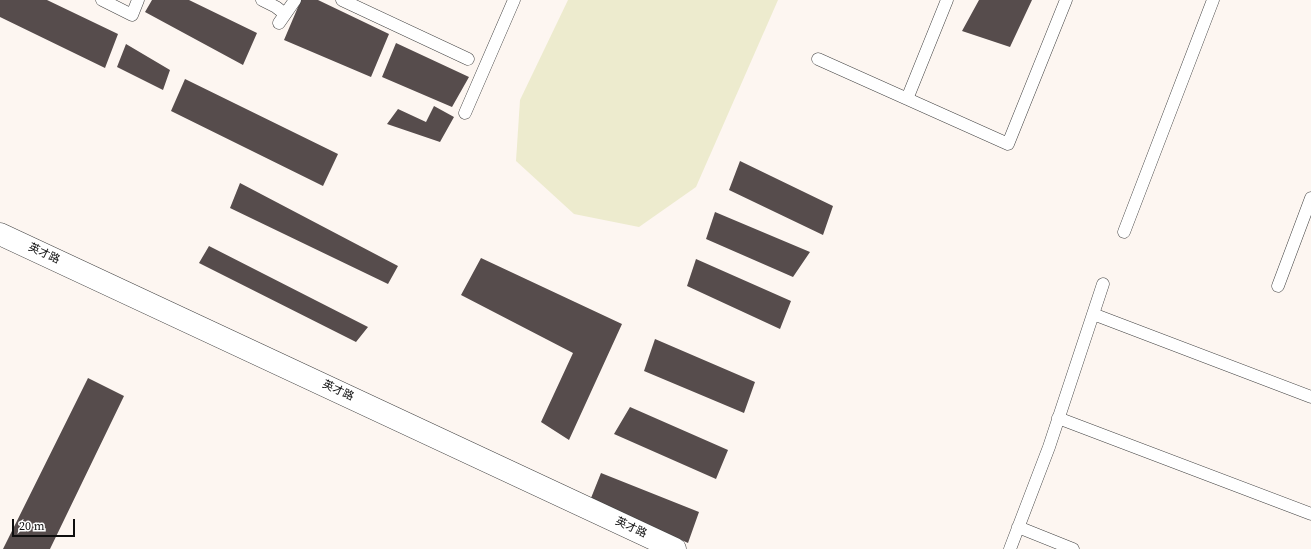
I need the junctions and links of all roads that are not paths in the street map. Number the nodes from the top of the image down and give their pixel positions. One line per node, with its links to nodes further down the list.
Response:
1 (102, 0): 2 (lane)
2 (138, 0)
3 (262, 0): 4 (lane)
4 (294, 0)
5 (342, 0): 10 (lane)
6 (514, 0): 13 (lane)
7 (947, 0): 12 (lane)
8 (1066, 0): 12 (lane)
9 (1213, 0): 15 (lane)
10 (468, 59)
11 (818, 60): 12 (lane)
12 (907, 99)
13 (465, 113)
14 (1311, 198): 18 (lane)
15 (1124, 232)
16 (0, 234): 24 (street, 英才路)
17 (1103, 284): 19 (lane)
18 (1278, 286)
19 (1093, 314): 20 (lane); 21 (lane)
20 (1311, 397)
21 (1058, 418): 22 (lane); 23 (lane)
22 (1311, 514)
23 (1018, 527): 25 (lane); 26 (lane)
24 (675, 549)
25 (1010, 549)
26 (1073, 549)

